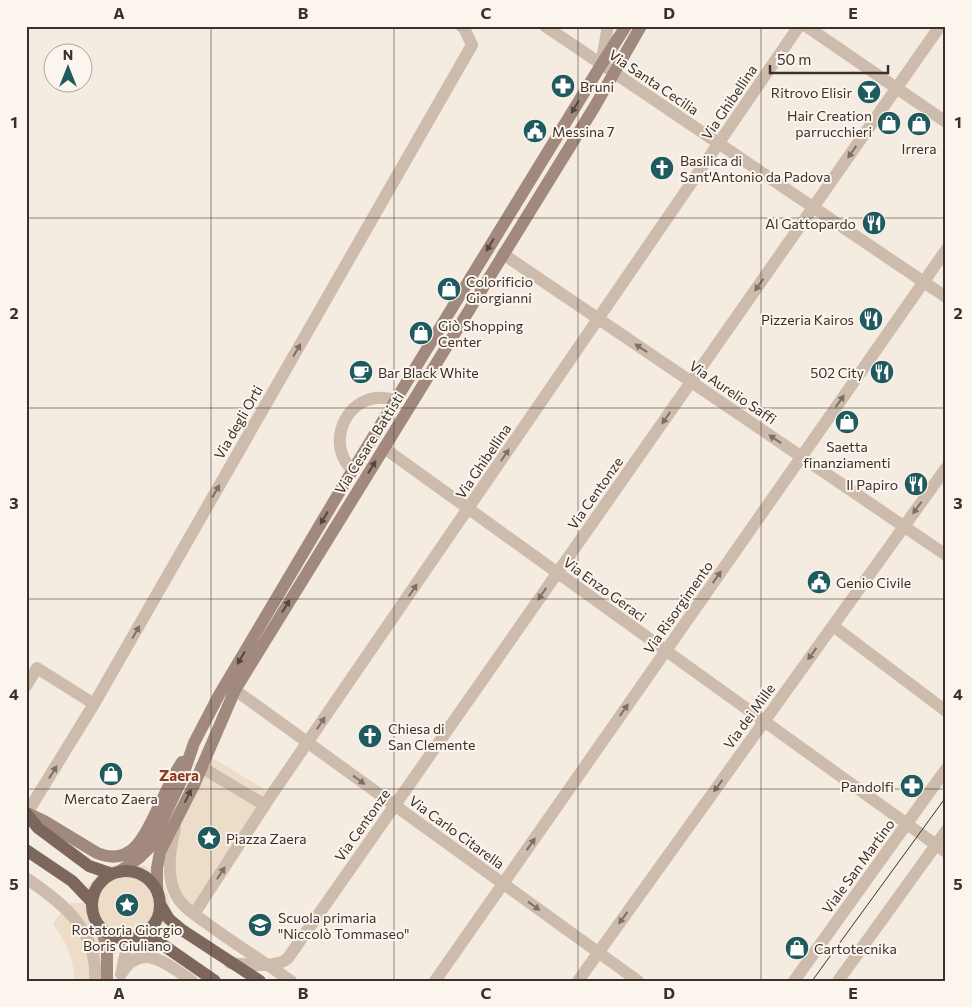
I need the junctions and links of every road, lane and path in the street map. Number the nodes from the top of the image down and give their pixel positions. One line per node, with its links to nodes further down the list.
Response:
1 (461, 26): 34 (street, Via degli Orti, one-way to 1)
2 (546, 26): 9 (street, Via Santa Cecilia)
3 (608, 26): 9 (street)
4 (626, 26): 9 (main road, Via Cesare Battisti)
5 (641, 26): 10 (main road, Via Cesare Battisti)
6 (799, 26): 13 (street, Via Ghibellina)
7 (806, 26): 11 (street)
8 (940, 26): 11 (street, Via Centonze)
9 (601, 65): 10 (street, Via Santa Cecilia); 21 (main road, Via Cesare Battisti, one-way to 21)
10 (614, 74): 13 (street, Via Santa Cecilia); 16 (main road, Via Cesare Battisti)
11 (897, 88): 12 (street); 14 (street, Via Centonze, one-way to 14)
12 (946, 122)
13 (719, 144): 14 (street, Via Santa Cecilia); 19 (street, Via Ghibellina)
14 (813, 208): 17 (street, Via Santa Cecilia); 20 (street, Via Centonze, one-way to 20)
15 (946, 250): 17 (street, Via Risorgimento)
16 (503, 254): 19 (street, Via Aurelio Saffi); 22 (main road, Via Cesare Battisti)
17 (924, 282): 18 (street, Via Santa Cecilia); 23 (street, Via Risorgimento, one-way to 17)
18 (946, 297)
19 (598, 319): 20 (street, Via Aurelio Saffi, one-way to 19); 26 (street, Via Ghibellina, one-way to 19)
20 (691, 382): 23 (street, Via Aurelio Saffi, one-way to 20); 29 (street, Via Centonze, one-way to 29)
21 (396, 400): 25 (main road, Via Cesare Battisti); 25 (street)
22 (384, 448): 26 (street, Via Enzo Geraci); 33 (main road, Via Cesare Battisti, one-way to 22)
23 (801, 457): 27 (street, Via Aurelio Saffi); 31 (street, Via Risorgimento, one-way to 23)
24 (946, 468): 27 (street, Via dei Mille, one-way to 27)
25 (353, 470): 38 (main road, Via Cesare Battisti, one-way to 38)
26 (468, 509): 29 (street, Via Enzo Geraci); 37 (street, Via Ghibellina, one-way to 26)
27 (904, 526): 28 (street, Via Aurelio Saffi); 30 (street, Via dei Mille)
28 (946, 555)
29 (557, 573): 31 (street, Via Enzo Geraci); 42 (street, Via Centonze, one-way to 42)
30 (832, 626): 35 (street); 36 (street, Via dei Mille, one-way to 36)
31 (666, 651): 36 (street, Via Enzo Geraci); 51 (street, Via Risorgimento, one-way to 31)
32 (26, 686): 34 (street)
33 (235, 690): 37 (street, Via Carlo Citarella); 39 (main road, Via Cesare Battisti)
34 (94, 704): 43 (street, Via degli Orti, one-way to 34)
35 (946, 711)
36 (764, 721): 45 (street, Via Enzo Geraci); 58 (street, Via dei Mille, one-way to 58)
37 (308, 742): 41 (street, Via Ghibellina); 42 (street, Via Carlo Citarella, one-way to 42)
38 (194, 743): 43 (main road); 49 (main road, Via Cesare Battisti)
39 (201, 768): 41 (street); 44 (main road, Via Cesare Battisti, one-way to 39)
40 (946, 769): 45 (street, Viale San Martino)
41 (265, 805): 55 (street, Via Ghibellina, one-way to 41)
42 (394, 805): 51 (street, Via Carlo Citarella); 60 (street, Via Centonze)
43 (27, 813): 49 (main road)
44 (179, 816): 52 (main road, Via Cesare Battisti); 55 (street)
45 (906, 824): 47 (street, Via Enzo Geraci); 71 (street, Viale San Martino)
46 (946, 831): 47 (street)
47 (941, 849): 72 (street)
48 (26, 850): 53 (main road)
49 (116, 873): 52 (main road); 53 (main road)
50 (26, 878): 62 (street)
51 (503, 884): 58 (street, Via Carlo Citarella, one-way to 58); 68 (street, Via Risorgimento)
52 (157, 891): 54 (main road)
53 (92, 902): 56 (main road)
54 (160, 904): 57 (main road); 59 (main road)
55 (194, 914): 60 (street)
56 (102, 928): 57 (main road); 63 (main road)
57 (141, 936): 61 (street); 65 (main road)
58 (598, 952): 69 (street, Via dei Mille); 70 (street, Via Carlo Citarella)
59 (230, 963): 60 (street); 66 (main road)
60 (266, 964): 67 (street)
61 (120, 978): 64 (street)
62 (95, 981)
63 (107, 981)
64 (192, 981)
65 (215, 981)
66 (260, 981)
67 (291, 981)
68 (435, 981)
69 (578, 981)
70 (638, 981)
71 (794, 981)
72 (838, 981)

